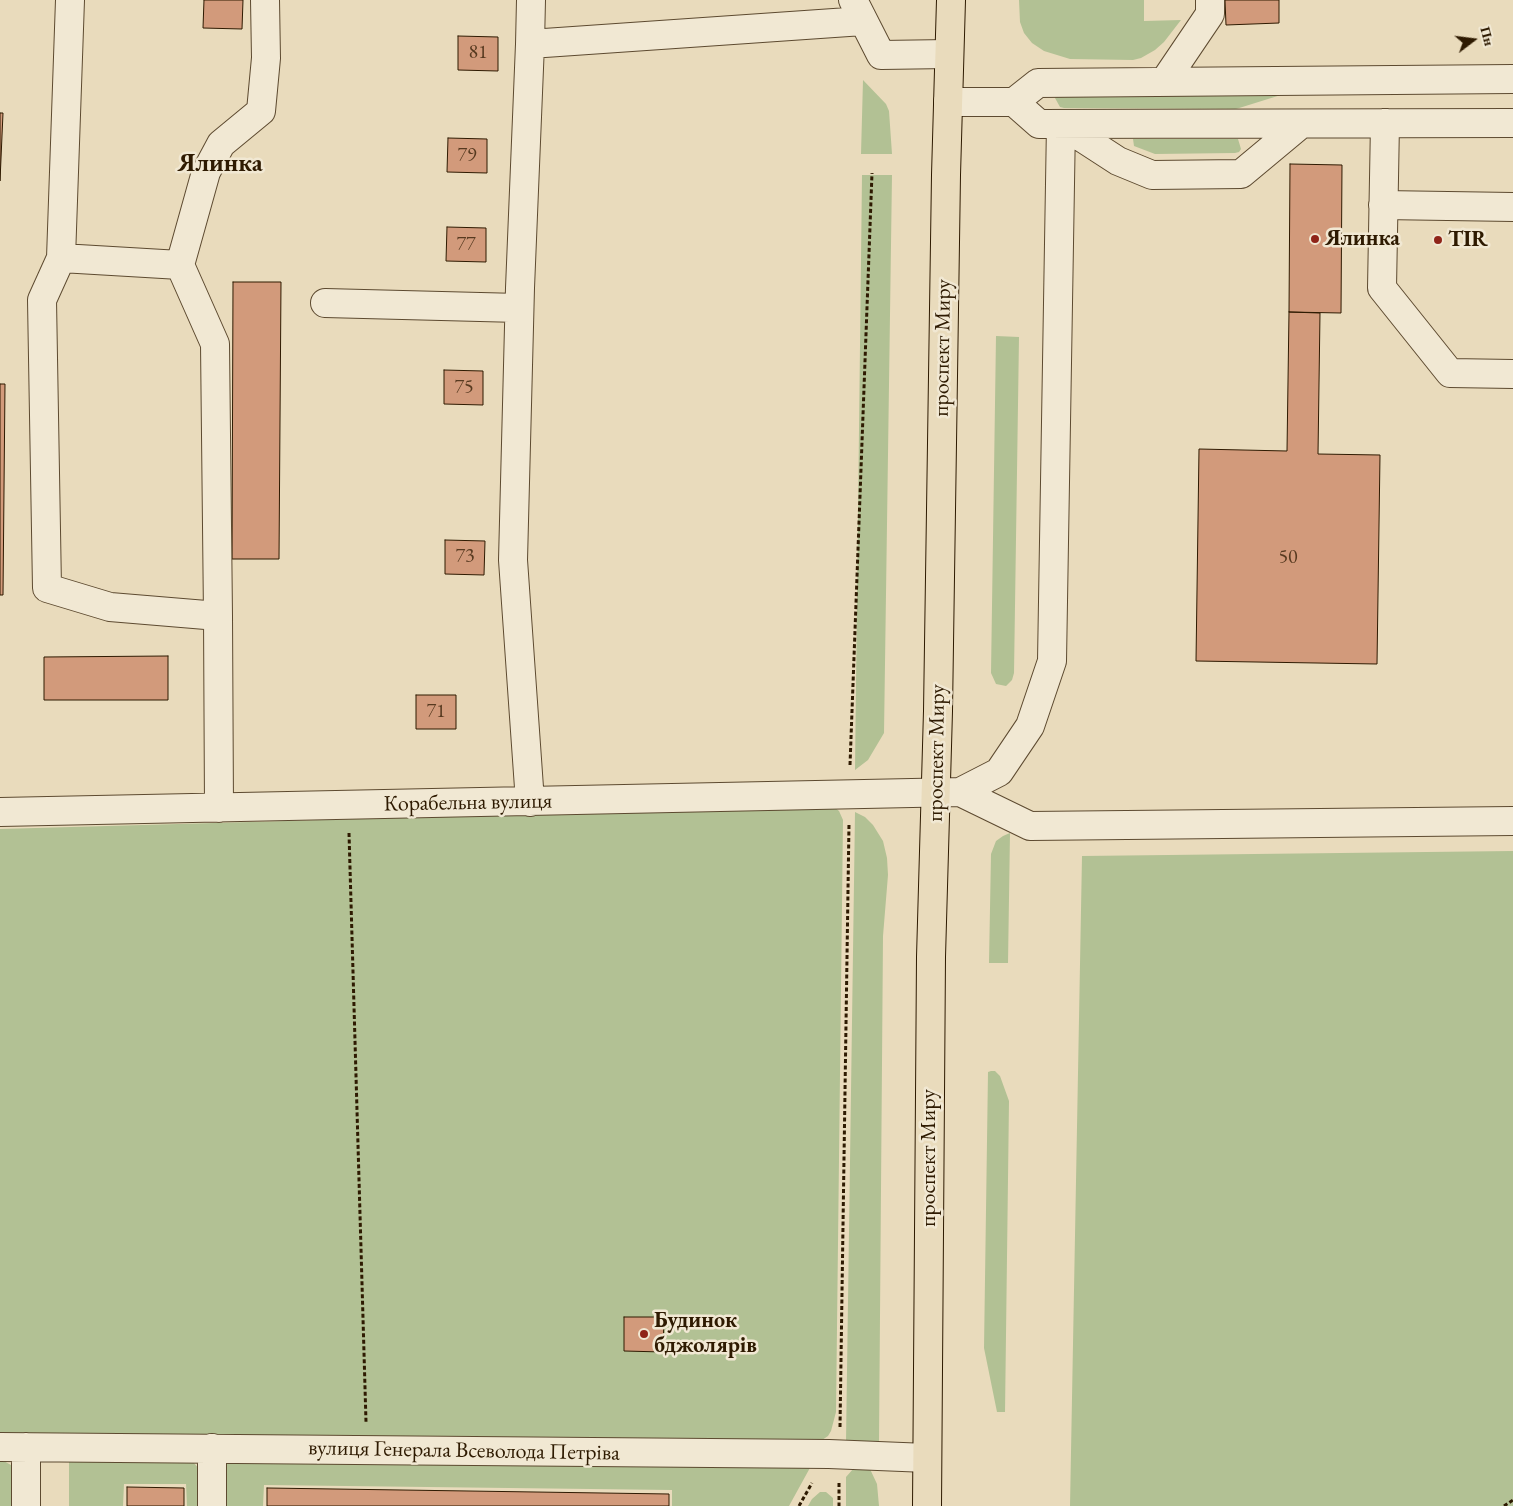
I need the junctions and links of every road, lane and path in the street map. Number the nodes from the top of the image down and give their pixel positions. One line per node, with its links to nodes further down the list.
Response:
1 (70, 0): 20 (street)
2 (265, 0): 21 (street)
3 (531, 0): 7 (street)
4 (951, 0): 8 (main road, проспект Миру)
5 (1210, 0): 10 (street)
6 (858, 11): 7 (street); 8 (street)
7 (530, 44): 23 (street)
8 (948, 54): 11 (main road, проспект Миру)
9 (1513, 79): 10 (street)
10 (1164, 82): 12 (street)
11 (948, 102): 12 (street); 26 (main road, проспект Миру)
12 (1014, 102): 15 (street)
13 (1386, 123): 14 (street); 16 (street); 18 (street)
14 (1513, 123)
15 (1061, 124): 16 (street); 16 (street); 26 (street)
16 (1301, 124)
17 (872, 173): 27 (path)
18 (1383, 204): 19 (street); 24 (street)
19 (1513, 206)
20 (61, 258): 21 (street); 25 (street)
21 (180, 265): 25 (street)
22 (325, 303): 23 (street)
23 (519, 308): 28 (street)
24 (1513, 374)
25 (218, 616): 30 (street)
26 (948, 792): 27 (street, Корабельна вулиця); 32 (street); 37 (main road, проспект Миру)
27 (849, 794): 28 (street, Корабельна вулиця); 36 (path)
28 (530, 802): 29 (street, Корабельна вулиця)
29 (349, 805): 30 (street, Корабельна вулиця); 35 (path)
30 (219, 808): 31 (street, Корабельна вулиця)
31 (0, 812)
32 (1513, 821)
33 (13, 1447): 34 (street, вулиця Генерала Всеволода Петріва); 39 (street)
34 (212, 1448): 35 (street, вулиця Генерала Всеволода Петріва); 40 (street)
35 (367, 1451): 36 (street, вулиця Генерала Всеволода Петріва)
36 (839, 1454): 37 (street, вулиця Генерала Всеволода Петріва); 41 (path)
37 (927, 1458): 42 (main road, проспект Миру)
38 (1513, 1500): 43 (path)
39 (26, 1506)
40 (212, 1506)
41 (840, 1506)
42 (927, 1506)
43 (1504, 1506)

